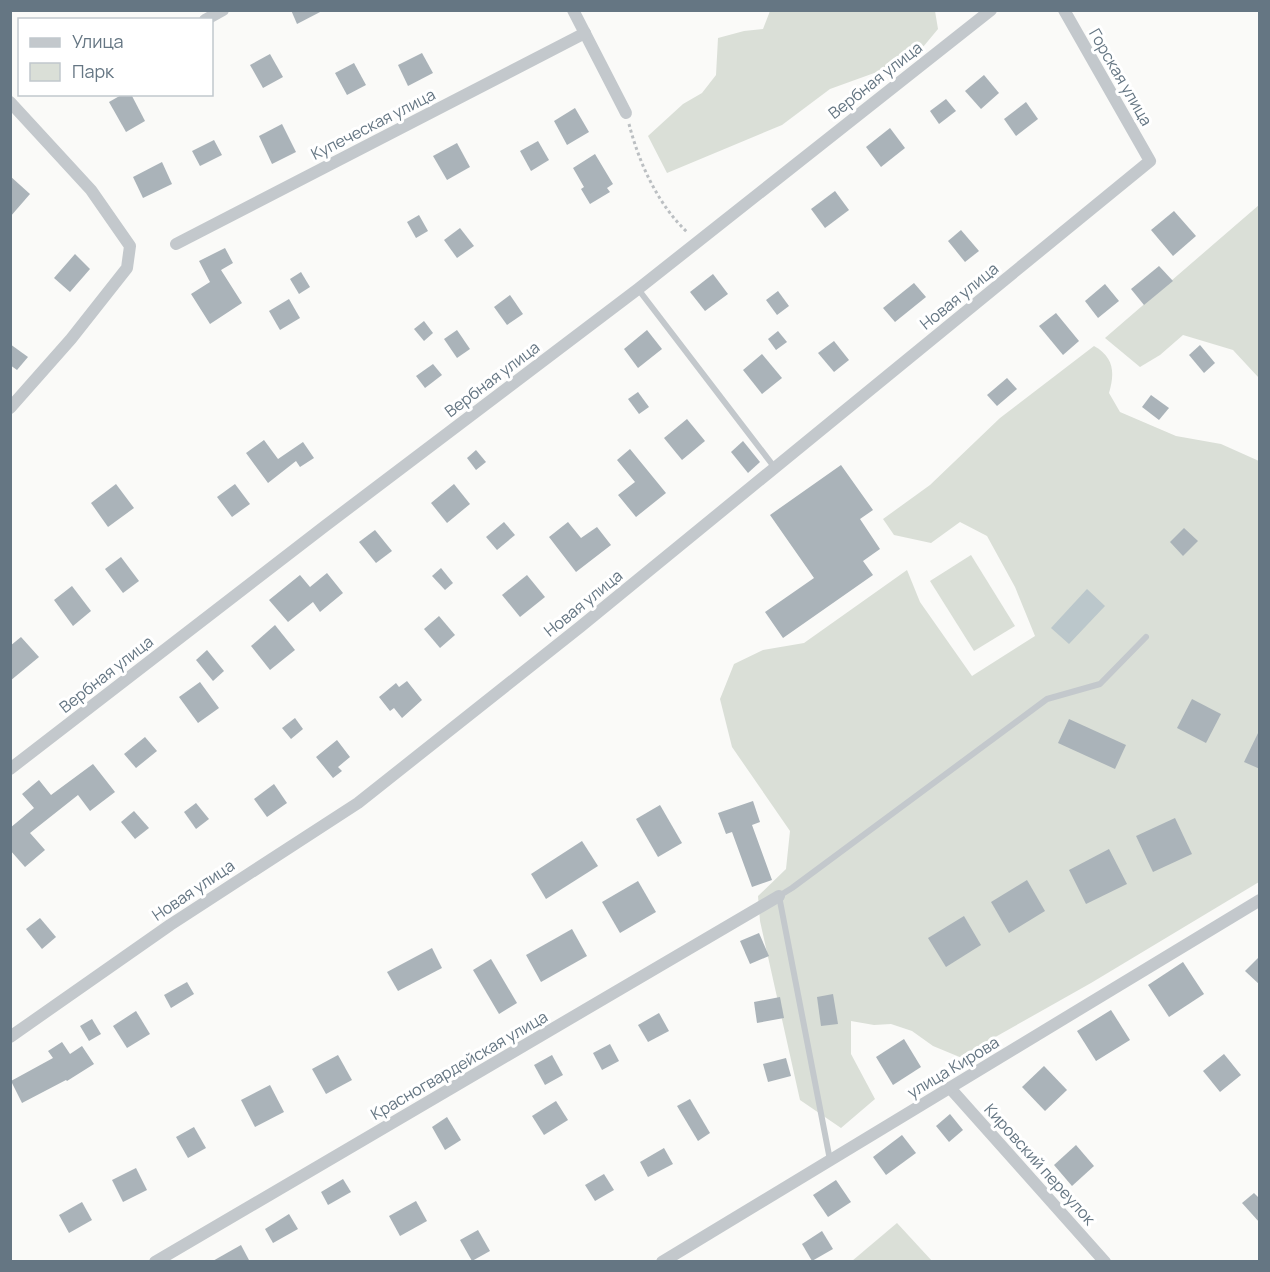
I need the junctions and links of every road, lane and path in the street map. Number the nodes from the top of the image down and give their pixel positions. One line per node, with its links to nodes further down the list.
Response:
1 (223, 10): 5 (street)
2 (573, 10): 6 (street)
3 (991, 10): 10 (street, Вербная улица)
4 (1064, 10): 9 (street, Горская улица)
5 (209, 18)
6 (585, 33): 8 (street); 11 (street, Купеческая улица)
7 (13, 110): 13 (street)
8 (626, 113): 10 (path)
9 (1150, 161): 14 (street, Новая улица)
10 (697, 242): 12 (street, Вербная улица)
11 (176, 244)
12 (638, 289): 14 (lane); 16 (street, Вербная улица)
13 (10, 408)
14 (775, 468): 19 (street, Новая улица)
15 (1146, 637): 17 (lane)
16 (10, 769)
17 (779, 896): 21 (lane); 22 (street, Красногвардейская улица)
18 (1260, 900): 20 (street, улица Кирова)
19 (10, 1037)
20 (950, 1088): 21 (street, улица Кирова); 24 (street, Кировский переулок)
21 (830, 1160): 23 (street, улица Кирова)
22 (155, 1262)
23 (663, 1262)
24 (1105, 1262)

